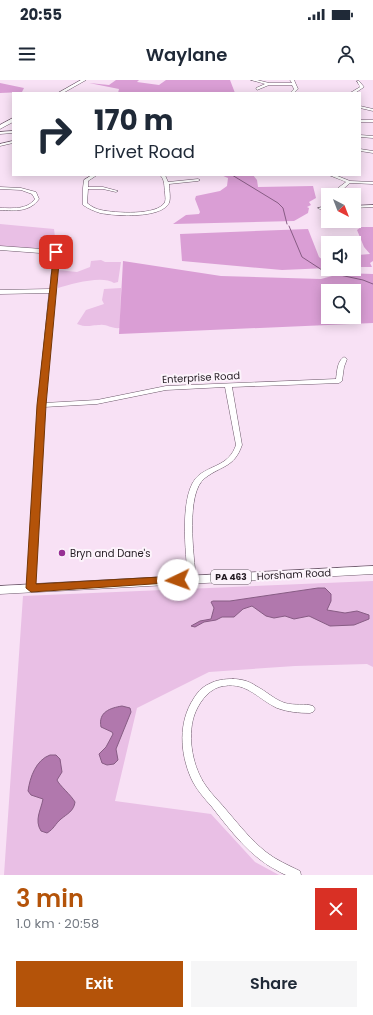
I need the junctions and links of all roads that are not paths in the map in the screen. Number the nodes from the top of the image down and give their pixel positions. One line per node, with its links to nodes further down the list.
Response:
1 (84, 80): 8 (main road)
2 (253, 80): 5 (street)
3 (293, 82): 5 (street); 9 (street)
4 (358, 82): 7 (street)
5 (269, 84): 6 (street)
6 (257, 89)
7 (357, 91): 10 (street)
8 (62, 92)
9 (293, 92)
10 (365, 93)
11 (361, 107): 12 (street)
12 (372, 110)
13 (12, 121): 16 (main road)
14 (373, 121): 15 (street)
15 (361, 122)
16 (0, 127)
17 (12, 132): 18 (street)
18 (0, 133)
19 (361, 136): 20 (street)
20 (373, 137)
21 (12, 142): 22 (street)
22 (0, 146)
23 (361, 150): 24 (street)
24 (373, 152)
25 (92, 176): 33 (street)
26 (163, 176): 30 (street)
27 (334, 176): 29 (street)
28 (198, 180): 30 (street)
29 (349, 182): 31 (street); 34 (street)
30 (167, 183): 33 (street)
31 (373, 183)
32 (0, 188): 38 (street)
33 (85, 188): 35 (street)
34 (341, 188)
35 (116, 191)
36 (361, 206): 37 (street)
37 (373, 206)
38 (0, 209)
39 (0, 248): 40 (street)
40 (56, 252): 41 (street); 42 (street)
41 (65, 253)
42 (53, 291): 43 (street); 46 (street)
43 (0, 292)
44 (344, 359): 45 (street, Enterprise Road)
45 (228, 385): 46 (street, Enterprise Road); 48 (street)
46 (41, 405): 49 (street)
47 (373, 570): 48 (main road, Horsham Road / PA 463)
48 (192, 579): 49 (main road, Horsham Road / PA 463)
49 (31, 588): 50 (main road, Horsham Road / PA 463)
50 (0, 590)
51 (310, 709): 52 (street)
52 (296, 875)

